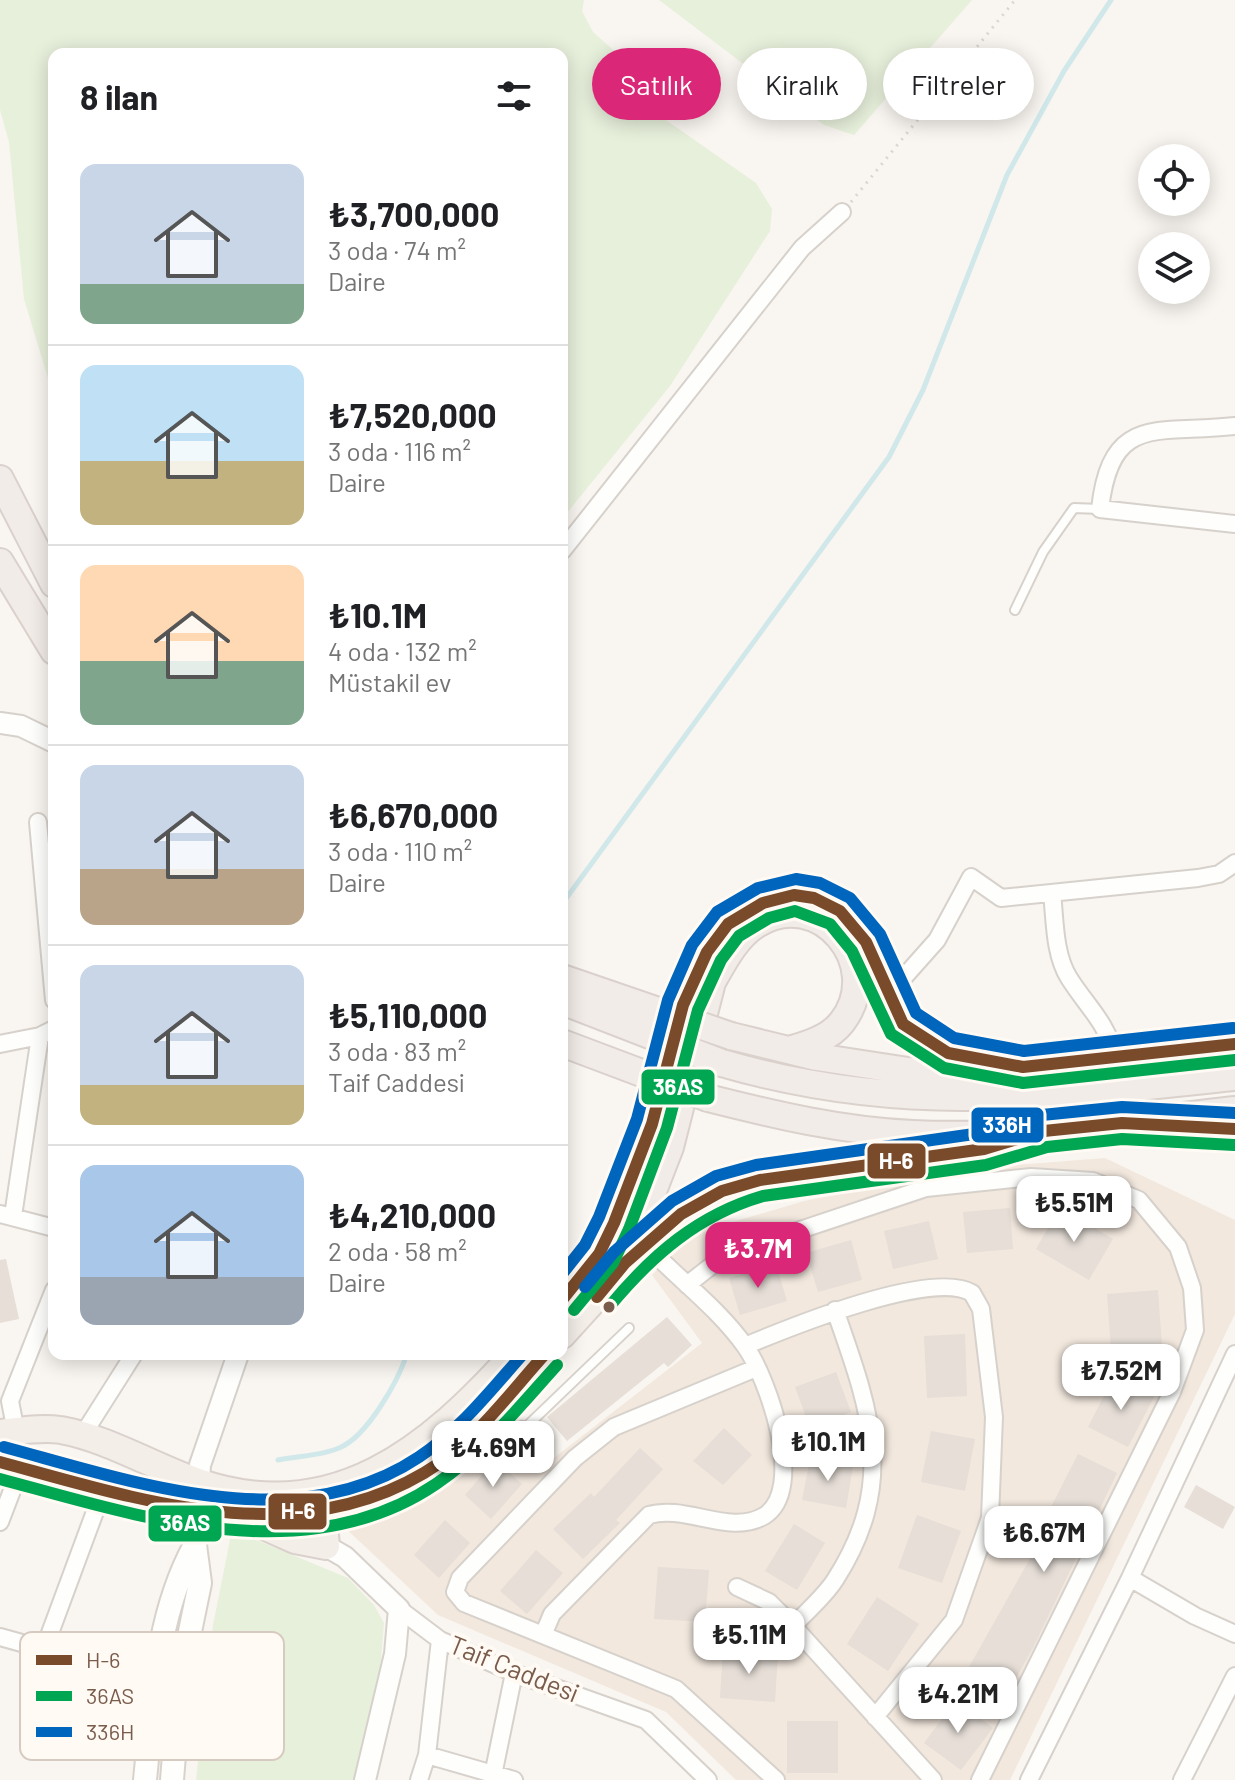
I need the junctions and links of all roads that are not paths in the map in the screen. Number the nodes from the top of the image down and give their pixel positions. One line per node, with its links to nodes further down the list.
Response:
1 (842, 212): 6 (street)
2 (1235, 426): 4 (street)
3 (0, 479): 8 (highway)
4 (1100, 509): 5 (street); 9 (lane)
5 (1235, 524)
6 (568, 543)
7 (0, 562): 10 (highway)
8 (48, 572)
9 (1015, 610)
10 (48, 641)
11 (0, 723): 12 (street)
12 (48, 739)
13 (38, 822): 16 (street)
14 (1235, 863): 15 (street)
15 (1052, 893): 18 (street); 25 (street)
16 (48, 933)
17 (568, 980): 24 (highway, bridge)
18 (889, 994): 26 (highway); 36 (highway)
19 (568, 1003): 27 (highway, bridge)
20 (47, 1033): 21 (street); 32 (street)
21 (0, 1044)
22 (1235, 1044): 25 (highway)
23 (568, 1045): 31 (highway, bridge)
24 (789, 1050): 26 (highway); 35 (highway)
25 (1116, 1058): 26 (highway)
26 (1023, 1067)
27 (1235, 1077)
28 (1235, 1110): 29 (highway)
29 (1122, 1123): 30 (highway); 31 (highway)
30 (1235, 1129)
31 (1044, 1131): 34 (highway)
32 (6, 1215): 33 (street)
33 (48, 1226)
34 (646, 1245): 35 (highway); 37 (street)
35 (625, 1263): 36 (highway)
36 (593, 1282): 38 (main road); 41 (main road)
37 (687, 1285): 43 (street); 90 (street)
38 (568, 1297)
39 (48, 1305): 51 (street)
40 (835, 1310): 43 (street); 66 (street); 77 (street)
41 (568, 1325)
42 (629, 1328): 50 (lane)
43 (745, 1346): 49 (street)
44 (1235, 1354): 63 (street)
45 (130, 1360): 52 (street)
46 (236, 1360): 55 (street)
47 (539, 1360): 50 (main road)
48 (493, 1366): 55 (main road)
49 (756, 1368): 70 (street); 70 (street)
50 (486, 1418): 58 (main road)
51 (8, 1432): 52 (main road); 54 (main road)
52 (82, 1436): 53 (main road)
53 (128, 1453): 55 (main road); 56 (main road)
54 (10, 1464): 56 (main road); 60 (street)
55 (199, 1482): 57 (main road)
56 (103, 1490): 57 (main road); 67 (street)
57 (202, 1512): 59 (main road); 61 (main road)
58 (329, 1512): 59 (main road); 62 (main road)
59 (242, 1515): 62 (main road)
60 (0, 1522)
61 (195, 1545): 68 (main road); 69 (main road)
62 (326, 1546): 65 (street, Taif Caddesi)
63 (1130, 1578): 71 (street); 91 (street)
64 (737, 1587): 66 (street)
65 (399, 1609): 73 (street, Taif Caddesi); 85 (street)
66 (793, 1626): 77 (street)
67 (50, 1632)
68 (165, 1632)
69 (190, 1632)
70 (544, 1633): 88 (street)
71 (1235, 1634)
72 (0, 1637): 74 (street)
73 (440, 1640): 75 (street, Taif Caddesi); 78 (street)
74 (20, 1644)
75 (514, 1673): 81 (street); 82 (street, Taif Caddesi)
76 (1235, 1676): 92 (street)
77 (875, 1717): 89 (street)
78 (427, 1755): 81 (street); 86 (street)
79 (147, 1760): 83 (main road)
80 (174, 1760): 84 (main road)
81 (493, 1776): 87 (street)
82 (706, 1779)
83 (145, 1780)
84 (172, 1780)
85 (365, 1780)
86 (419, 1780)
87 (514, 1780)
88 (776, 1780)
89 (933, 1780)
90 (980, 1780)
91 (1029, 1780)
92 (1182, 1780)

